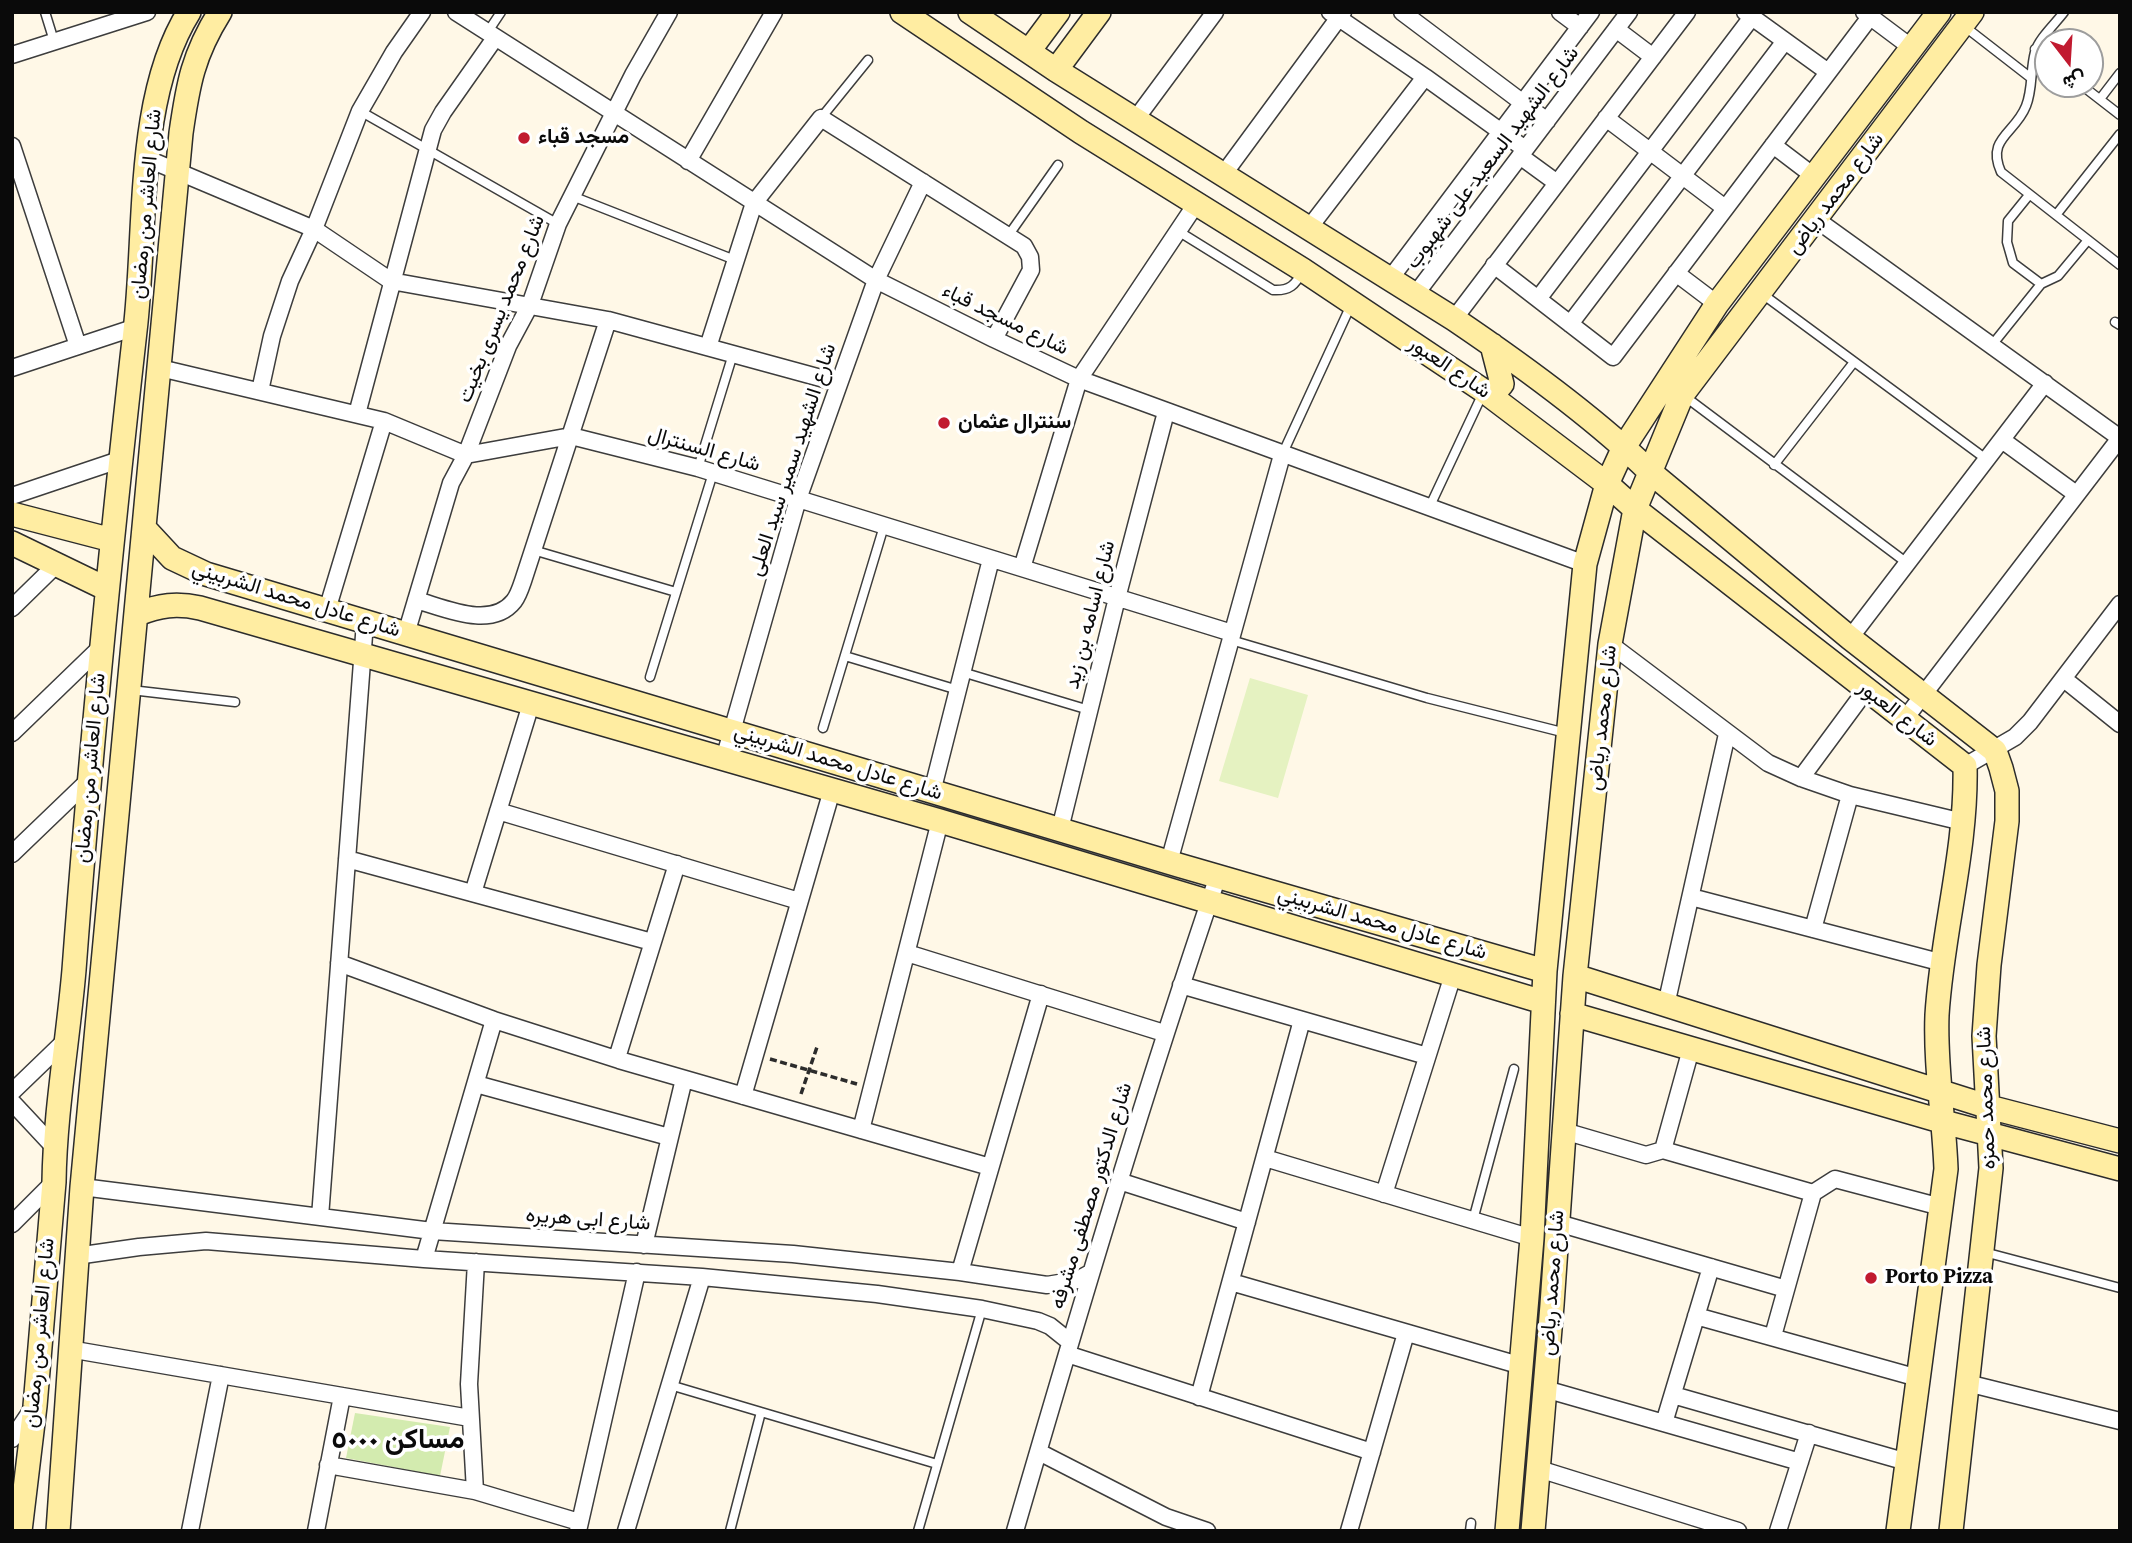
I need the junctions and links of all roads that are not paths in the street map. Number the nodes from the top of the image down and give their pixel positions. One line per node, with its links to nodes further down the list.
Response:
1 (45, 12): 30 (lane)
2 (146, 12): 30 (street)
3 (188, 12): 52 (street, شارع العاشر من رمضان)
4 (220, 12): 54 (street, شارع العاشر من رمضان)
5 (422, 12): 45 (street)
6 (456, 12): 29 (street, شارع مسجد قباء)
7 (501, 12): 29 (lane)
8 (669, 12): 46 (street, شارع محمد يسرى بخيت)
9 (774, 12): 62 (street)
10 (902, 12): 73 (street, شارع العبور)
11 (970, 12): 33 (street, شارع العبور)
12 (1058, 12): 33 (street)
13 (1100, 12): 38 (street)
14 (1215, 12): 50 (street)
15 (1402, 12): 44 (street)
16 (1560, 12): 26 (street)
17 (1591, 12): 26 (street, شارع الشهيد السعيد على شهبوب)
18 (1629, 12): 28 (street, شارع الشهيد السعيد على شهبوب)
19 (1687, 12): 36 (street)
20 (1939, 12): 32 (street, شارع محمد رياض)
21 (2064, 12): 27 (lane)
22 (1337, 14): 41 (street); 65 (street)
23 (1748, 15): 31 (street); 59 (street)
24 (1867, 15): 32 (street); 39 (street)
25 (1968, 19): 42 (lane); 76 (street, شارع محمد رياض)
26 (1580, 27): 44 (street, شارع الشهيد السعيد على شهبوب)
27 (2051, 28)
28 (1616, 29): 36 (street); 51 (street, شارع الشهيد السعيد على شهبوب)
29 (491, 35): 46 (street, شارع مسجد قباء); 58 (street)
30 (54, 41): 34 (street)
31 (1785, 41): 39 (street); 66 (street)
32 (1912, 48): 67 (street, شارع محمد رياض)
33 (1029, 51): 38 (street, شارع العبور)
34 (12, 55)
35 (2034, 56): 42 (lane)
36 (1653, 57): 49 (street)
37 (867, 60): 48 (lane)
38 (1056, 70): 50 (street, شارع العبور)
39 (1828, 72): 56 (street)
40 (2120, 73): 43 (lane)
41 (1425, 77): 53 (street); 79 (street)
42 (2031, 78): 70 (lane)
43 (2100, 99): 47 (lane)
44 (1523, 103): 51 (street); 53 (street, شارع الشهيد السعيد على شهبوب)
45 (360, 111): 58 (lane); 78 (street)
46 (615, 114): 62 (street, شارع مسجد قباء); 71 (street, شارع محمد يسرى بخيت)
47 (2120, 115)
48 (821, 118): 68 (street); 72 (street)
49 (1606, 118): 59 (street); 69 (street)
50 (1135, 120): 65 (street, شارع العبور)
51 (1547, 121): 60 (street, شارع الشهيد السعيد على شهبوب)
52 (152, 130): 54 (street); 61 (street, شارع العاشر من رمضان)
53 (1501, 132): 60 (street); 88 (street, شارع الشهيد السعيد على شهبوب)
54 (181, 133): 64 (street, شارع العاشر من رمضان)
55 (2120, 134): 75 (lane)
56 (1773, 145): 67 (street); 74 (street)
57 (12, 146): 105 (street)
58 (428, 149): 77 (lane); 90 (street)
59 (1650, 151): 66 (street); 94 (street)
60 (1523, 153): 69 (street); 93 (street, شارع الشهيد السعيد على شهبوب)
61 (148, 159): 64 (street); 101 (street, شارع العاشر من رمضان)
62 (688, 161): 72 (street, شارع مسجد قباء)
63 (1058, 165): 81 (lane)
64 (179, 171): 78 (street); 110 (street, شارع العاشر من رمضان)
65 (1223, 175): 79 (street, شارع العبور)
66 (1682, 176): 74 (street); 100 (street)
67 (1815, 177): 96 (street, شارع محمد رياض)
68 (923, 182): 81 (street); 89 (street, شارع الشهيد سمير سيد العلى)
69 (1557, 183): 84 (street)
70 (2029, 195): 75 (lane); 91 (lane)
71 (572, 196): 77 (street, شارع محمد يسرى بخيت); 83 (lane)
72 (754, 203): 83 (street); 89 (street, شارع مسجد قباء)
73 (1196, 204): 80 (street); 86 (street, شارع العبور)
74 (1725, 208): 87 (street)
75 (2056, 215): 82 (lane)
76 (1817, 220): 92 (street, شارع محمد رياض); 104 (street)
77 (558, 224): 97 (street, شارع محمد يسرى بخيت)
78 (314, 229): 90 (street); 114 (street)
79 (1309, 229): 88 (street, شارع العبور)
80 (1178, 231): 86 (lane); 111 (street)
81 (1009, 236): 102 (street)
82 (2088, 240): 85 (lane); 91 (lane)
83 (736, 260): 106 (street)
84 (1494, 265): 94 (street); 98 (street)
85 (2120, 265)
86 (1303, 270): 95 (street, شارع العبور)
87 (1676, 273): 96 (street); 100 (street)
88 (1390, 279): 93 (street, شارع العبور)
89 (876, 280): 102 (street, شارع مسجد قباء); 112 (street, شارع الشهيد سمير سيد العلى)
90 (391, 281): 97 (street); 118 (street)
91 (2042, 284): 104 (lane)
92 (1761, 293): 108 (lane); 116 (street, شارع محمد رياض)
93 (1415, 295): 98 (street, شارع العبور)
94 (1538, 299): 100 (street)
95 (1352, 302): 115 (street, شارع العبور); 125 (lane)
96 (1717, 304): 123 (street, شارع محمد رياض)
97 (530, 305): 99 (street); 124 (street, شارع محمد يسرى بخيت)
98 (1454, 319): 103 (street, شارع العبور)
99 (608, 320): 106 (street); 120 (street)
100 (1570, 324)
101 (136, 327): 105 (street); 127 (street, شارع العاشر من رمضان)
102 (994, 339): 111 (street, شارع مسجد قباء)
103 (1493, 345): 115 (street); 123 (street, شارع العبور)
104 (1992, 345): 113 (street)
105 (78, 346): 109 (street)
106 (708, 347): 107 (street)
107 (733, 354): 112 (street); 129 (lane)
108 (1854, 362): 126 (lane); 128 (lane)
109 (12, 368)
110 (160, 368): 114 (street); 139 (street, شارع العاشر من رمضان)
111 (1079, 379): 117 (street, شارع مسجد قباء); 147 (street)
112 (839, 383): 134 (street, شارع الشهيد سمير سيد العلى)
113 (2045, 383): 121 (street); 122 (street)
114 (260, 391): 118 (street)
115 (1484, 391): 131 (street, شارع العبور); 135 (lane)
116 (1682, 395): 128 (lane); 130 (street, شارع محمد رياض)
117 (1166, 412): 125 (street, شارع مسجد قباء); 150 (street, شارع اسامه بن زيد)
118 (357, 414): 119 (street)
119 (384, 421): 124 (street); 154 (street)
120 (571, 436): 124 (street, شارع السنترال); 129 (street, شارع السنترال); 142 (street)
121 (2120, 438): 132 (street)
122 (2002, 439): 126 (street); 132 (street)
123 (1624, 447): 130 (street, شارع العبور); 131 (street, شارع محمد رياض)
124 (466, 455): 151 (street, شارع محمد يسرى بخيت)
125 (1282, 455): 135 (street, شارع مسجد قباء); 158 (street)
126 (1986, 459): 144 (street)
127 (119, 460): 133 (street); 140 (street, شارع العاشر من رمضان)
128 (1774, 466): 144 (lane)
129 (705, 471): 134 (street, شارع السنترال); 149 (lane)
130 (1649, 471): 136 (street, شارع محمد رياض); 159 (street, شارع العبور)
131 (1607, 484): 136 (street, شارع العبور); 146 (street, شارع محمد رياض)
132 (2076, 494): 170 (street)
133 (12, 496)
134 (798, 499): 138 (street, شارع السنترال); 177 (street, شارع الشهيد سمير سيد العلى)
135 (1429, 508): 146 (street, شارع مسجد قباء)
136 (1635, 509): 160 (street, شارع محمد رياض); 169 (street, شارع العبور)
137 (12, 514): 140 (street)
138 (884, 526): 143 (street, شارع السنترال); 163 (lane)
139 (146, 530): 154 (street, شارع عادل محمد الشربيني); 155 (street, شارع العاشر من رمضان)
140 (112, 540): 148 (street, شارع العاشر من رمضان)
141 (12, 542): 145 (street)
142 (533, 550): 149 (lane); 151 (street)
143 (991, 559): 147 (street, شارع السنترال); 164 (street)
144 (1907, 563): 159 (street)
145 (57, 564): 148 (street); 153 (street)
146 (1585, 564): 179 (street, شارع محمد رياض)
147 (1022, 568): 150 (street, شارع السنترال)
148 (107, 589): 161 (street, شارع العاشر من رمضان)
149 (676, 592): 165 (lane)
150 (1117, 597): 158 (street, شارع السنترال); 173 (street, شارع اسامه بن زيد)
151 (416, 600): 157 (street, شارع محمد يسرى بخيت)
152 (2120, 604): 166 (street)
153 (12, 608)
154 (327, 610): 156 (street, شارع عادل محمد الشربيني)
155 (138, 614): 162 (street, شارع عادل محمد الشربيني); 167 (street, شارع العاشر من رمضان)
156 (365, 622): 157 (street, شارع عادل محمد الشربيني); 162 (street)
157 (406, 634): 177 (street, شارع عادل محمد الشربيني)
158 (1231, 637): 179 (lane); 195 (street)
159 (1850, 638): 170 (street, شارع العبور)
160 (1610, 644): 180 (street); 209 (street, شارع محمد رياض)
161 (102, 646): 178 (street); 185 (street, شارع العاشر من رمضان)
162 (361, 656): 172 (street, شارع عادل محمد الشربيني); 194 (street)
163 (845, 656): 168 (lane); 176 (lane)
164 (962, 672): 168 (street); 173 (lane)
165 (650, 677)
166 (2064, 679): 175 (street); 181 (street)
167 (131, 690): 171 (lane); 243 (street, شارع العاشر من رمضان)
168 (958, 690): 187 (street)
169 (1866, 690): 174 (street, شارع العبور); 184 (street)
170 (1923, 695): 174 (street); 181 (street, شارع العبور)
171 (235, 702)
172 (531, 704): 182 (street, شارع عادل محمد الشربيني); 189 (street)
173 (1089, 710): 192 (street, شارع اسامه بن زيد)
174 (1905, 720): 183 (street, شارع العبور)
175 (2120, 724)
176 (823, 727)
177 (731, 731): 182 (street, شارع الشهيد سمير سيد العلى); 187 (street, شارع عادل محمد الشربيني)
178 (12, 733)
179 (1569, 734): 207 (street, شارع محمد رياض)
180 (1727, 734): 184 (street); 199 (street)
181 (1994, 751): 183 (street); 229 (street, شارع محمد حمزه)
182 (724, 759): 186 (street, شارع عادل محمد الشربيني)
183 (1965, 766): 191 (street, شارع محمد حمزه)
184 (1801, 778): 188 (street)
185 (88, 781): 193 (street); 218 (street, شارع العاشر من رمضان)
186 (832, 790): 190 (street, شارع عادل محمد الشربيني); 200 (street)
187 (932, 792): 192 (street, شارع عادل محمد الشربيني)
188 (1850, 795): 191 (street); 202 (street)
189 (498, 811): 196 (street); 198 (street)
190 (940, 821): 201 (street, شارع عادل محمد الشربيني); 204 (street)
191 (1963, 822): 206 (street, شارع محمد حمزه)
192 (1060, 829): 195 (street, شارع عادل محمد الشربيني)
193 (12, 854)
194 (347, 859): 198 (street); 205 (street)
195 (1169, 862): 197 (street, شارع عادل محمد الشربيني)
196 (677, 864): 200 (street); 203 (street)
197 (1218, 876): 201 (street, شارع الدكتور مصطفى مشرفه); 207 (street, شارع عادل محمد الشربيني)
198 (473, 893): 203 (street)
199 (1691, 897): 202 (street); 213 (street)
200 (799, 901): 227 (street)
201 (1209, 902): 208 (street, شارع عادل محمد الشربيني); 210 (street, شارع الدكتور مصطفى مشرفه)
202 (1813, 929): 206 (street)
203 (652, 942): 221 (street)
204 (906, 953): 211 (street); 231 (street)
205 (339, 963): 215 (street); 247 (street)
206 (1943, 963): 225 (street, شارع محمد حمزه)
207 (1545, 971): 212 (street, شارع محمد رياض)
208 (1453, 975): 212 (street, شارع عادل محمد الشربيني); 220 (street)
209 (1575, 976): 213 (street); 214 (street, شارع محمد رياض)
210 (1181, 985): 216 (street); 217 (street, شارع الدكتور مصطفى مشرفه)
211 (1041, 994): 217 (street); 239 (street)
212 (1543, 1002): 255 (street, شارع محمد رياض)
213 (1666, 1005): 225 (street)
214 (1572, 1014): 219 (street); 232 (street, شارع محمد رياض)
215 (494, 1020): 221 (street); 224 (street)
216 (1302, 1020): 220 (street); 238 (street)
217 (1164, 1033): 241 (street, شارع الدكتور مصطفى مشرفه)
218 (68, 1038): 226 (street); 236 (street, شارع العاشر من رمضان)
219 (1691, 1049): 230 (street); 237 (street)
220 (1427, 1056): 245 (street)
221 (617, 1058): 223 (street)
222 (1514, 1069): 248 (lane)
223 (684, 1079): 227 (street); 234 (street)
224 (476, 1084): 234 (street); 252 (street)
225 (1941, 1091): 229 (street); 230 (street, شارع محمد حمزه)
226 (12, 1092)
227 (743, 1096): 231 (street)
228 (12, 1102): 236 (street)
229 (1989, 1107): 233 (street, شارع محمد حمزه); 235 (street)
230 (1944, 1122): 233 (street); 246 (street, شارع محمد حمزه)
231 (861, 1130): 239 (street)
232 (1564, 1131): 237 (street); 250 (street, شارع محمد رياض)
233 (1991, 1135): 240 (street); 256 (street, شارع محمد حمزه)
234 (669, 1137): 254 (street)
235 (2120, 1141)
236 (54, 1147): 242 (street, شارع العاشر من رمضان)
237 (1663, 1150): 244 (street)
238 (1265, 1158): 245 (street); 249 (street)
239 (990, 1167): 264 (street)
240 (2120, 1169)
241 (1119, 1181): 249 (street); 265 (street, شارع الدكتور مصطفى مشرفه)
242 (54, 1182): 251 (street); 287 (street, شارع العاشر من رمضان)
243 (82, 1187): 247 (street, شارع ابى هريره); 257 (street, شارع العاشر من رمضان)
244 (1813, 1193): 246 (street); 269 (street)
245 (1384, 1194): 248 (street)
246 (1941, 1207): 280 (street, شارع محمد حمزه)
247 (320, 1217): 252 (street, شارع ابى هريره)
248 (1473, 1220): 255 (street)
249 (1247, 1222): 267 (street)
250 (1558, 1223): 259 (street, شارع محمد رياض); 261 (street)
251 (12, 1224)
252 (432, 1231): 253 (street, شارع ابى هريره); 258 (street)
253 (623, 1243): 254 (street, شارع ابى هريره); 262 (street)
254 (643, 1245): 264 (street, شارع ابى هريره)
255 (1531, 1247): 259 (street); 270 (street, شارع محمد رياض)
256 (1982, 1251): 268 (lane); 281 (street, شارع محمد حمزه)
257 (76, 1256): 258 (street); 277 (street, شارع العاشر من رمضان)
258 (424, 1259): 260 (street)
259 (1556, 1260): 271 (street, شارع محمد رياض)
260 (476, 1262): 262 (street); 289 (street)
261 (1711, 1267): 269 (street); 273 (street)
262 (616, 1271): 263 (street)
263 (637, 1272): 266 (street); 304 (street)
264 (960, 1272): 265 (street, شارع ابى هريره)
265 (1090, 1273): 276 (street, شارع الدكتور مصطفى مشرفه)
266 (702, 1277): 272 (street); 282 (street)
267 (1230, 1282): 274 (street); 286 (street)
268 (2120, 1288)
269 (1786, 1289): 275 (street)
270 (1527, 1303): 271 (street); 278 (street, شارع محمد رياض)
271 (1552, 1305): 283 (street, شارع محمد رياض)
272 (982, 1309): 276 (street); 298 (lane)
273 (1696, 1315): 275 (street); 284 (street)
274 (1406, 1333): 278 (street); 295 (street)
275 (1773, 1336): 280 (street)
276 (1068, 1348): 286 (street); 294 (street, شارع الدكتور مصطفى مشرفه)
277 (69, 1349): 279 (street); 305 (street, شارع العاشر من رمضان)
278 (1522, 1366): 314 (street, شارع محمد رياض)
279 (221, 1375): 285 (street); 306 (street)
280 (1918, 1378): 297 (street, شارع محمد حمزه)
281 (1967, 1383): 290 (street); 319 (street, شارع محمد حمزه)
282 (670, 1385): 288 (lane); 308 (street)
283 (1545, 1389): 291 (street); 300 (street, شارع محمد رياض)
284 (1673, 1395): 291 (street); 292 (street)
285 (342, 1396): 289 (street); 299 (street)
286 (1199, 1397): 295 (street)
287 (34, 1406): 293 (street); 302 (street, شارع العاشر من رمضان)
288 (761, 1412): 298 (lane); 309 (lane)
289 (470, 1418): 301 (street)
290 (2120, 1421)
291 (1664, 1423): 296 (street)
292 (1809, 1433): 296 (street); 297 (street)
293 (12, 1439)
294 (1038, 1451): 303 (street); 311 (street, شارع الدكتور مصطفى مشرفه)
295 (1372, 1452): 313 (street)
296 (1800, 1462): 317 (street)
297 (1907, 1462): 318 (street, شارع محمد حمزه)
298 (937, 1464): 310 (lane)
299 (328, 1465): 301 (street); 307 (street)
300 (1539, 1469): 315 (street, شارع محمد رياض); 316 (street)
301 (475, 1491): 304 (street)
302 (18, 1524)
303 (1163, 1524): 312 (street)
304 (579, 1527)
305 (58, 1531)
306 (190, 1531)
307 (316, 1531)
308 (626, 1531)
309 (730, 1531)
310 (918, 1531)
311 (1016, 1531)
312 (1207, 1531)
313 (1349, 1531)
314 (1507, 1531)
315 (1533, 1531)
316 (1738, 1531)
317 (1778, 1531)
318 (1898, 1531)
319 (1951, 1531)

